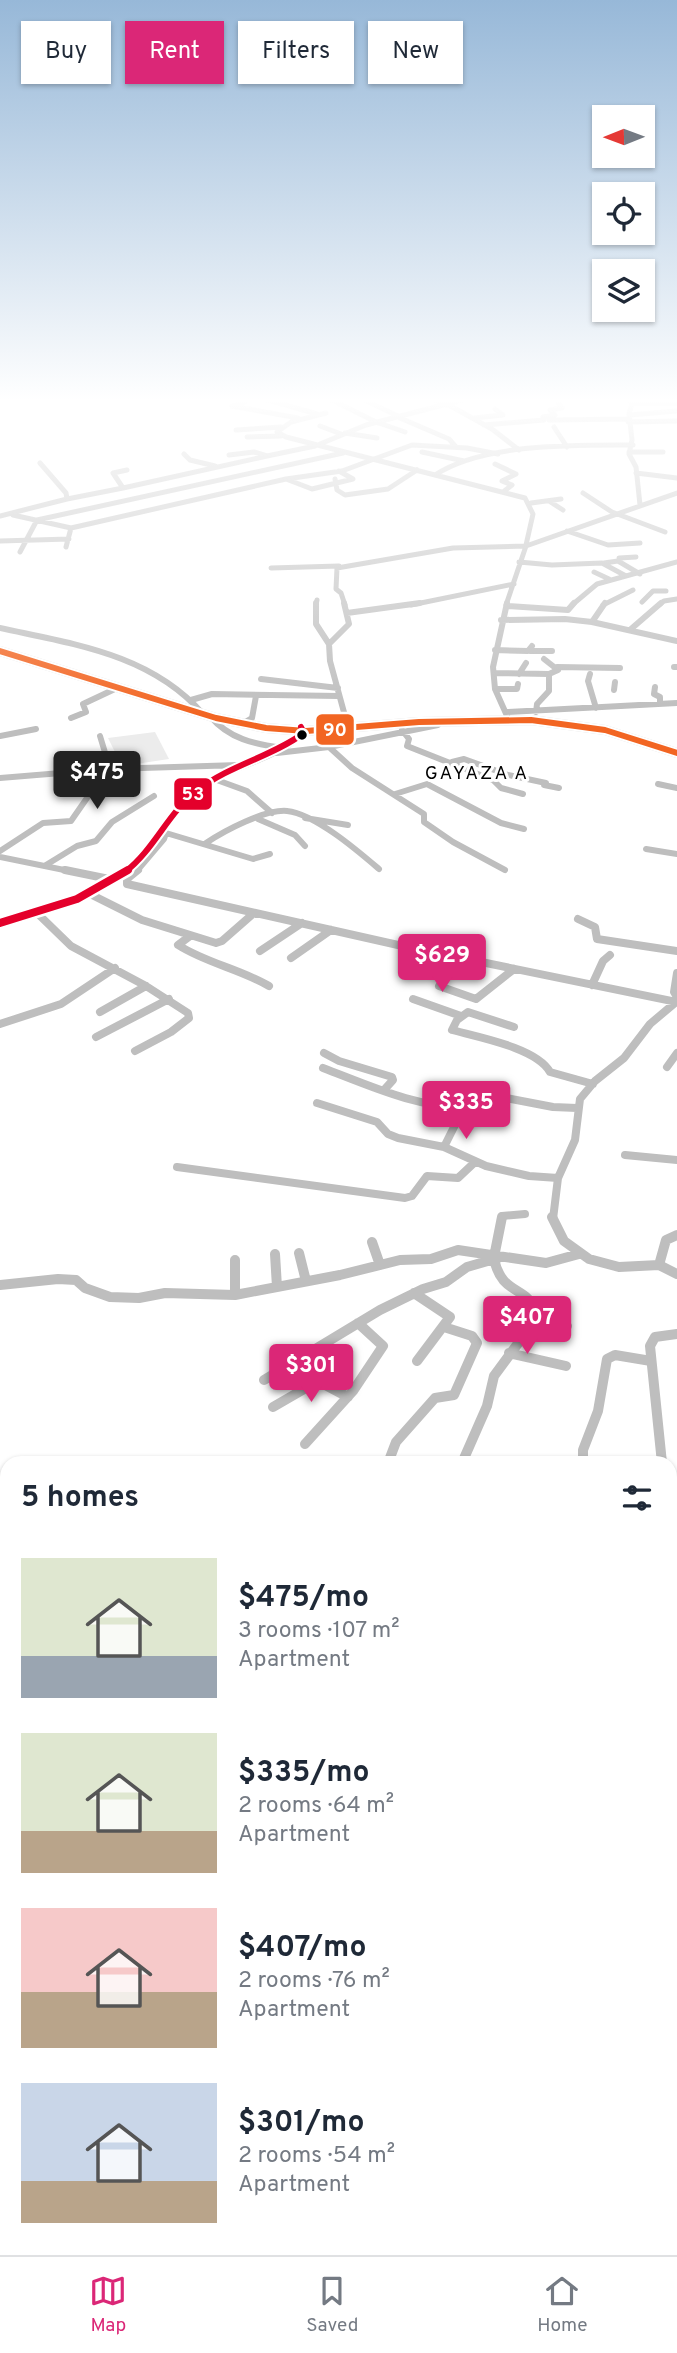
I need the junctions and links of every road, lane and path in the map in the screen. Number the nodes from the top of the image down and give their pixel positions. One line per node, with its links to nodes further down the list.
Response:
1 (47, 504): 12 (street)
2 (110, 504): 13 (street)
3 (118, 504): 10 (street)
4 (173, 504): 10 (street)
5 (531, 504): 21 (street)
6 (555, 504): 9 (street)
7 (601, 504): 11 (street)
8 (640, 505): 11 (street)
9 (563, 510)
10 (134, 513): 14 (street)
11 (617, 514): 15 (street); 16 (street)
12 (1, 516): 13 (street)
13 (37, 520): 14 (street); 19 (street)
14 (71, 528): 17 (street)
15 (567, 531): 20 (street); 21 (street)
16 (665, 532)
17 (69, 539): 19 (street); 22 (street)
18 (0, 541): 19 (street)
19 (27, 541): 23 (street)
20 (640, 543)
21 (526, 546): 27 (street); 30 (street)
22 (66, 547)
23 (20, 551)
24 (613, 552): 26 (street)
25 (631, 555): 26 (street)
26 (619, 559): 28 (street); 33 (street)
27 (519, 562): 28 (street); 36 (street)
28 (602, 563): 34 (street)
29 (677, 563): 33 (street)
30 (339, 566): 31 (street); 46 (street)
31 (271, 568)
32 (594, 572): 35 (street)
33 (640, 574): 34 (street)
34 (626, 576): 35 (street)
35 (608, 579): 45 (street)
36 (514, 584): 44 (street); 46 (street)
37 (673, 586): 39 (street)
38 (633, 590): 49 (street)
39 (666, 591): 42 (street); 43 (street)
40 (677, 599): 42 (street)
41 (317, 600): 54 (street)
42 (664, 601): 51 (street)
43 (642, 602)
44 (508, 606): 45 (street); 48 (street)
45 (562, 611): 47 (street)
46 (347, 613): 54 (street)
47 (562, 619): 48 (street); 49 (street)
48 (501, 620): 55 (street)
49 (592, 622): 51 (street)
50 (0, 628): 75 (street)
51 (628, 628): 52 (street); 53 (street)
52 (617, 638)
53 (677, 641)
54 (330, 644): 73 (street)
55 (495, 650): 56 (street); 62 (street)
56 (552, 652)
57 (2, 654): 70 (main road)
58 (544, 659): 60 (street)
59 (526, 663): 63 (street)
60 (557, 667): 61 (street); 64 (street)
61 (620, 668)
62 (494, 673): 63 (street); 71 (street)
63 (519, 674): 64 (street)
64 (549, 674): 79 (street)
65 (590, 674): 78 (street)
66 (261, 679): 73 (street)
67 (615, 681): 72 (street)
68 (518, 684): 71 (street)
69 (655, 687): 77 (street)
70 (117, 688): 80 (main road); 82 (street)
71 (495, 689): 81 (street)
72 (614, 690)
73 (338, 692): 74 (street); 85 (street)
74 (256, 696): 75 (street); 84 (street)
75 (191, 701): 80 (street)
76 (677, 703): 77 (street)
77 (660, 704): 78 (street)
78 (596, 708): 79 (street)
79 (536, 712): 81 (street)
80 (206, 715): 84 (main road); 93 (street)
81 (506, 716): 83 (main road); 94 (main road)
82 (71, 718)
83 (438, 720): 85 (main road); 88 (street)
84 (242, 724): 87 (main road)
85 (348, 727): 87 (main road)
86 (36, 729): 89 (street)
87 (299, 729): 91 (street); 91 (street)
88 (402, 730): 92 (street); 95 (street)
89 (0, 736)
90 (100, 736): 97 (street)
91 (291, 743): 93 (street)
92 (330, 747): 93 (street); 104 (street)
93 (279, 750): 96 (street)
94 (677, 753)
95 (452, 762): 102 (street); 105 (street)
96 (244, 765): 97 (street); 100 (street)
97 (110, 769): 98 (street)
98 (91, 771): 99 (street); 116 (street)
99 (0, 778)
100 (214, 779): 107 (street); 112 (street)
101 (658, 785): 103 (street)
102 (559, 788)
103 (677, 788)
104 (395, 794): 111 (street); 122 (street)
105 (523, 794)
106 (154, 796): 120 (street)
107 (272, 813): 108 (street); 109 (street)
108 (303, 818): 110 (street); 121 (street)
109 (258, 819): 113 (street); 114 (street)
110 (348, 825)
111 (524, 829)
112 (164, 832): 113 (street); 123 (street); 126 (street)
113 (206, 843): 117 (street)
114 (305, 846)
115 (646, 849): 118 (street)
116 (0, 851)
117 (270, 854)
118 (677, 854)
119 (0, 857): 120 (street)
120 (46, 865): 123 (street)
121 (379, 869)
122 (505, 870)
123 (114, 880): 124 (street)
124 (88, 893): 125 (street); 131 (street)
125 (36, 912): 128 (street); 136 (street)
126 (254, 913): 129 (street); 131 (street)
127 (578, 919): 133 (street)
128 (0, 923)
129 (302, 923): 130 (street); 132 (street)
130 (331, 930): 135 (street); 137 (street)
131 (190, 936): 141 (street)
132 (260, 951)
133 (677, 951)
134 (610, 955): 139 (street)
135 (290, 958)
136 (115, 968): 140 (street); 148 (street)
137 (514, 969): 139 (street); 142 (street)
138 (677, 973): 145 (street)
139 (592, 985): 145 (street)
140 (146, 986): 143 (street); 146 (street)
141 (269, 986)
142 (439, 986)
143 (169, 999): 150 (street); 151 (street)
144 (413, 999): 147 (street)
145 (677, 1001): 156 (street)
146 (100, 1012)
147 (461, 1016): 149 (street); 156 (street)
148 (0, 1024)
149 (514, 1027)
150 (96, 1037)
151 (135, 1051)
152 (324, 1053): 157 (street)
153 (677, 1053): 154 (street)
154 (667, 1067)
155 (323, 1068): 157 (street)
156 (593, 1084): 160 (street)
157 (384, 1090): 159 (street)
158 (317, 1103): 161 (street)
159 (468, 1107): 160 (street); 161 (street)
160 (577, 1108): 166 (street)
161 (444, 1147): 164 (street)
162 (625, 1155): 163 (street)
163 (677, 1160)
164 (475, 1163): 165 (street); 166 (street)
165 (177, 1167)
166 (558, 1178): 172 (street)
167 (525, 1214): 173 (street)
168 (677, 1235): 176 (street)
169 (372, 1242): 175 (street)
170 (299, 1253): 178 (street)
171 (275, 1254): 180 (street)
172 (579, 1254): 173 (street); 176 (street)
173 (496, 1258): 175 (street); 181 (street); 183 (street)
174 (235, 1260): 182 (street)
175 (380, 1265): 178 (street)
176 (659, 1265): 177 (street)
177 (677, 1274)
178 (306, 1281): 180 (street)
179 (0, 1285): 182 (street)
180 (277, 1287): 182 (street)
181 (414, 1293): 184 (street); 186 (street)
182 (235, 1295)
183 (537, 1311): 185 (street); 188 (street)
184 (358, 1324): 192 (street); 193 (street)
185 (567, 1326)
186 (444, 1327): 189 (street); 196 (street)
187 (677, 1334): 190 (street)
188 (509, 1353): 191 (street); 197 (street)
189 (417, 1361)
190 (651, 1362): 198 (street); 199 (street)
191 (566, 1366)
192 (264, 1380)
193 (348, 1397): 194 (street); 195 (street)
194 (273, 1407)
195 (305, 1444)
196 (391, 1456)
197 (465, 1456)
198 (583, 1456)
199 (661, 1456)

